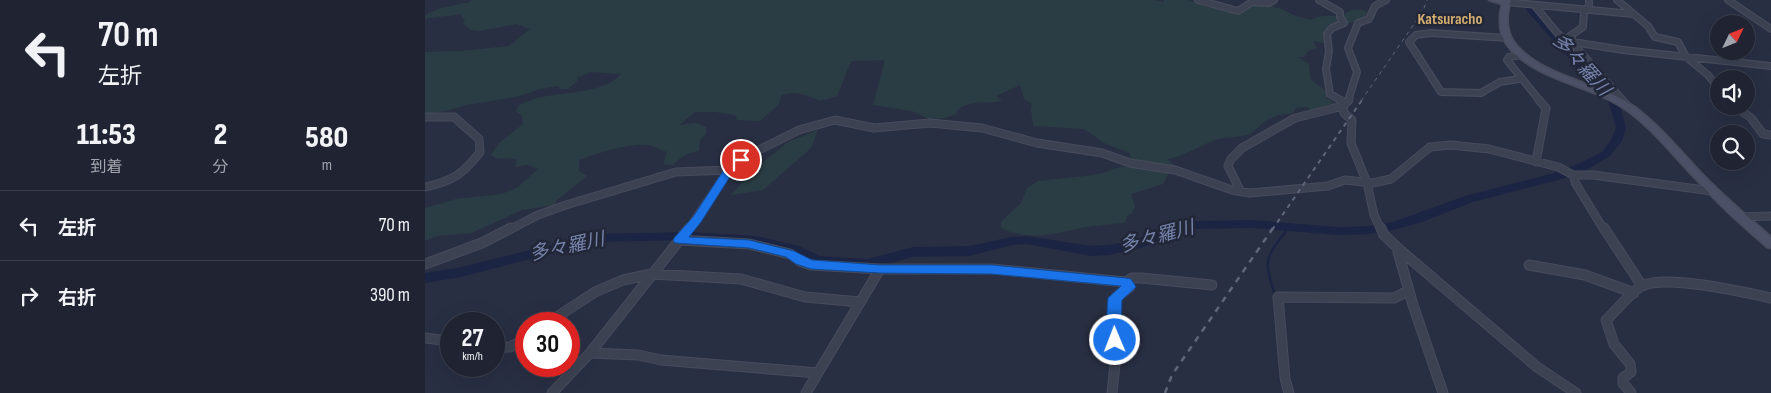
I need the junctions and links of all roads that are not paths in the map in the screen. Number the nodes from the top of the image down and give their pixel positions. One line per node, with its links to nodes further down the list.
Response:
1 (1196, 0): 2 (street)
2 (1275, 0)
3 (1319, 0): 22 (street)
4 (1386, 0): 22 (street)
5 (1493, 0): 9 (main road)
6 (1589, 0): 11 (street)
7 (1617, 0): 12 (street)
8 (1728, 0): 13 (street)
9 (1507, 1): 10 (street); 14 (main road)
10 (1534, 6): 11 (street); 15 (street)
11 (1586, 9): 12 (street); 15 (street)
12 (1633, 14): 17 (street)
13 (1771, 29)
14 (1507, 38): 16 (main road); 20 (street)
15 (1575, 45): 17 (street); 21 (street)
16 (1521, 55): 20 (street); 21 (main road)
17 (1686, 57): 18 (street); 19 (street)
18 (1771, 66)
19 (1710, 78)
20 (1519, 79): 26 (street)
21 (1624, 105): 31 (main road)
22 (1344, 108): 29 (street); 32 (street)
23 (1747, 115): 25 (street)
24 (425, 117): 30 (street)
25 (1771, 135)
26 (1536, 162): 28 (street); 29 (street)
27 (729, 170): 32 (street); 35 (street); 38 (street)
28 (1573, 174): 31 (street); 44 (street)
29 (1367, 183): 32 (street); 37 (street)
30 (425, 187)
31 (1712, 191): 34 (main road)
32 (1241, 192)
33 (1771, 216): 34 (street)
34 (1741, 217): 36 (main road)
35 (681, 237): 40 (street); 41 (street)
36 (1771, 244)
37 (1400, 250): 45 (street); 59 (street)
38 (425, 264)
39 (1529, 265): 46 (street)
40 (880, 269): 42 (street); 48 (street)
41 (651, 274): 48 (street); 49 (street); 52 (street)
42 (1126, 282): 43 (street); 56 (street)
43 (1212, 285)
44 (1642, 286): 46 (street); 47 (street)
45 (1408, 292): 57 (street); 58 (street)
46 (1634, 293): 60 (street)
47 (1771, 298)
48 (860, 302): 53 (street)
49 (565, 312)
50 (425, 338): 51 (street)
51 (440, 340)
52 (589, 353): 53 (street); 54 (street)
53 (818, 373): 55 (street)
54 (552, 393)
55 (806, 393)
56 (1112, 393)
57 (1289, 393)
58 (1443, 393)
59 (1576, 393)
60 (1631, 393)

